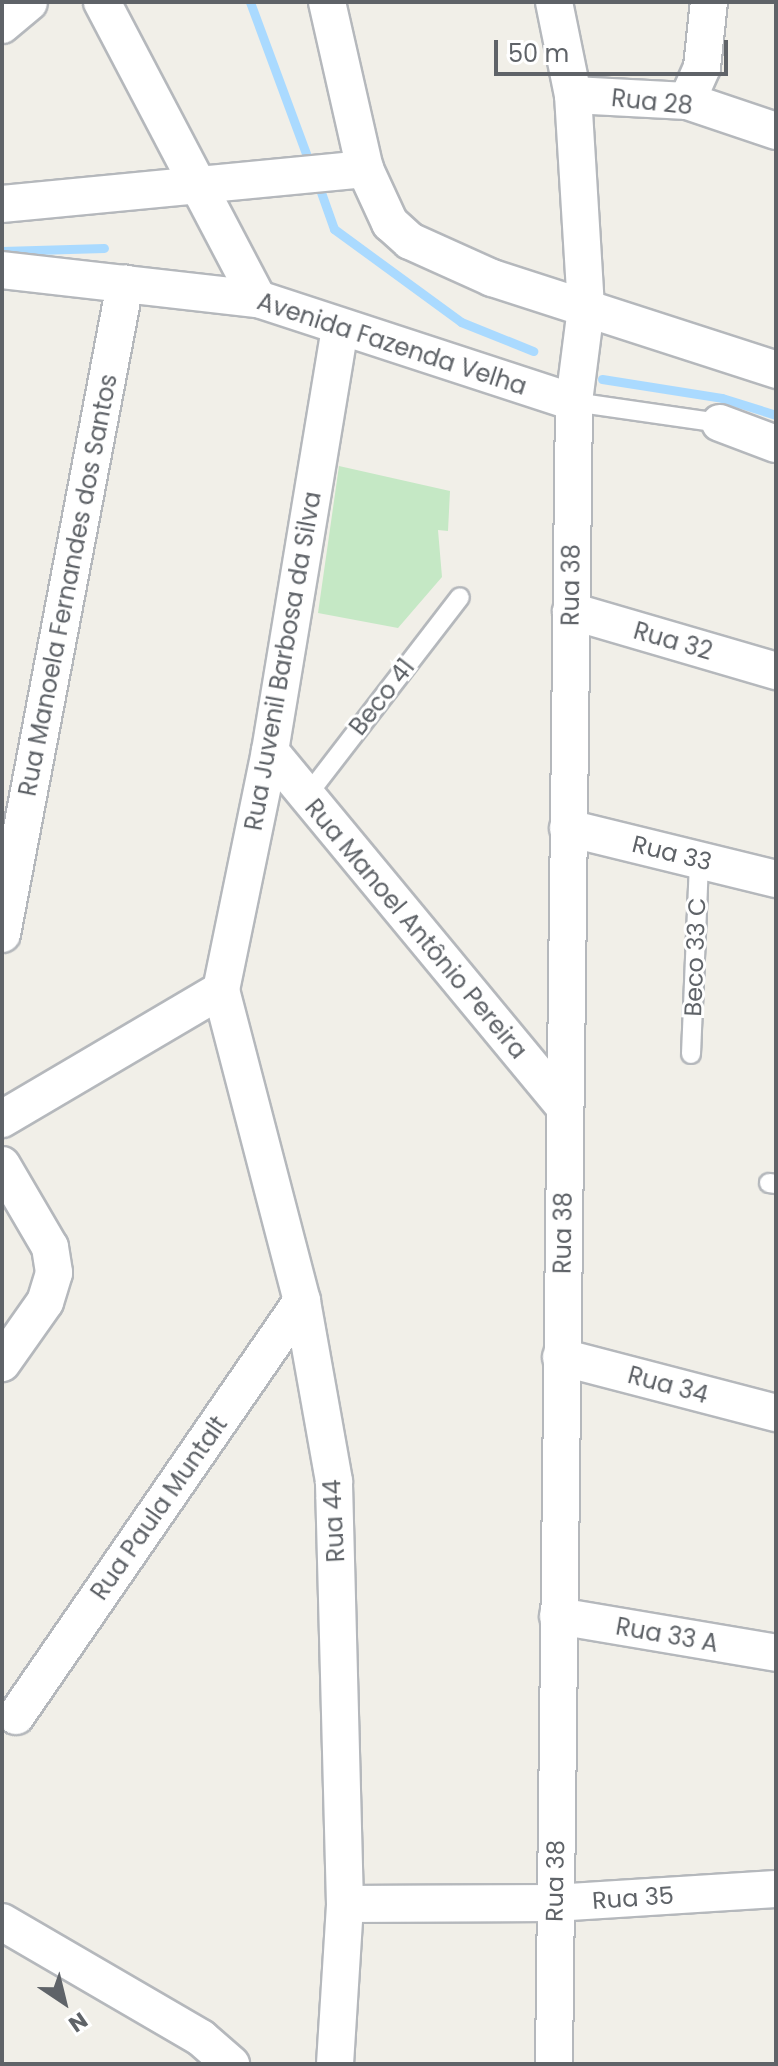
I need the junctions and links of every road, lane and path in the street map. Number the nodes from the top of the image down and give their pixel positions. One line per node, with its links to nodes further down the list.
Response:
1 (29, 2): 6 (street)
2 (102, 2): 11 (street)
3 (327, 2): 10 (street)
4 (554, 2): 7 (street, Rua 38)
5 (709, 2): 8 (street)
6 (2, 25)
7 (573, 95): 8 (street, Rua 28); 16 (street, Rua 38)
8 (687, 101): 9 (street, Rua 28)
9 (776, 131)
10 (349, 171): 11 (street); 16 (street)
11 (196, 188): 12 (street); 15 (street)
12 (2, 204)
13 (2, 270): 14 (street, Avenida Fazenda Velha)
14 (125, 284): 15 (street, Avenida Fazenda Velha); 30 (street, Rua Manoela Fernandes dos Santos)
15 (258, 299): 17 (street, Avenida Fazenda Velha)
16 (586, 308): 18 (street); 19 (street, Rua 38)
17 (340, 330): 19 (street, Avenida Fazenda Velha); 25 (street, Rua Juvenil Barbosa da Silva)
18 (776, 370)
19 (574, 402): 20 (lane, Avenida Fazenda Velha); 23 (street, Rua 38)
20 (720, 423): 21 (street, Avenida Fazenda Velha)
21 (776, 444)
22 (460, 597): 26 (lane, Beco 41)
23 (571, 611): 24 (street, Rua 32); 27 (street, Rua 38)
24 (776, 671)
25 (270, 751): 26 (street, Rua Manoel Antônio Pereira); 31 (street, Rua Juvenil Barbosa da Silva)
26 (306, 797): 33 (street, Rua Manoel Antônio Pereira)
27 (568, 828): 28 (street, Rua 33); 33 (street, Rua 38)
28 (699, 860): 29 (street, Rua 33); 32 (lane, Beco 33 C)
29 (776, 879)
30 (2, 934)
31 (221, 990): 34 (street); 36 (street, Rua 44)
32 (691, 1054)
33 (564, 1106): 37 (street, Rua 38)
34 (2, 1119)
35 (2, 1165): 38 (street)
36 (302, 1301): 42 (street, Rua Paula Muntalt); 45 (street, Rua 44)
37 (561, 1357): 39 (street, Rua 34); 40 (street, Rua 38)
38 (2, 1363)
39 (776, 1413)
40 (558, 1616): 41 (street, Rua 33 A); 44 (street, Rua 38)
41 (776, 1653)
42 (16, 1716)
43 (776, 1889): 44 (street, Rua 35)
44 (554, 1903): 45 (street, Rua 35); 49 (street, Rua 38)
45 (345, 1904): 48 (street, Rua 44)
46 (2, 1922): 47 (street)
47 (231, 2064)
48 (335, 2064)
49 (554, 2064)

